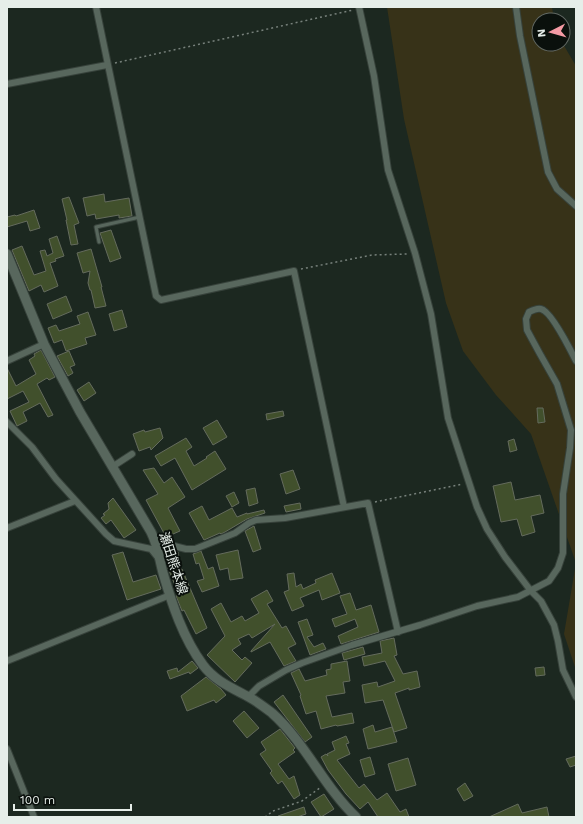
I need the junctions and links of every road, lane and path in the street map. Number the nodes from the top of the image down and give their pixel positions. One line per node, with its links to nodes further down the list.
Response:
1 (96, 7): 4 (street)
2 (516, 7): 6 (street)
3 (359, 8): 4 (path); 9 (street)
4 (107, 65): 5 (street); 7 (street)
5 (7, 84)
6 (576, 206)
7 (140, 217): 8 (lane); 11 (street)
8 (99, 242)
9 (415, 253): 11 (path); 18 (street)
10 (7, 254): 12 (main road, 瀬田熊本線)
11 (294, 271): 21 (street)
12 (44, 344): 13 (street); 17 (main road, 瀬田熊本線)
13 (7, 361)
14 (576, 361): 25 (street)
15 (7, 422): 19 (street)
16 (132, 454): 17 (street)
17 (112, 467): 23 (main road, 瀬田熊本線)
18 (469, 483): 20 (path); 25 (street)
19 (75, 501): 22 (street); 24 (street)
20 (368, 503): 21 (street); 27 (street)
21 (344, 507): 23 (street)
22 (7, 528)
23 (157, 545): 24 (main road, 瀬田熊本線)
24 (160, 560): 26 (main road, 瀬田熊本線)
25 (531, 590): 27 (street); 30 (street)
26 (170, 595): 28 (street); 29 (main road, 瀬田熊本線)
27 (398, 632): 29 (street)
28 (7, 661)
29 (248, 696): 32 (main road, 瀬田熊本線)
30 (576, 698)
31 (7, 749): 33 (street)
32 (326, 782): 34 (path); 35 (main road, 瀬田熊本線)
33 (34, 817)
34 (265, 817)
35 (356, 817)

